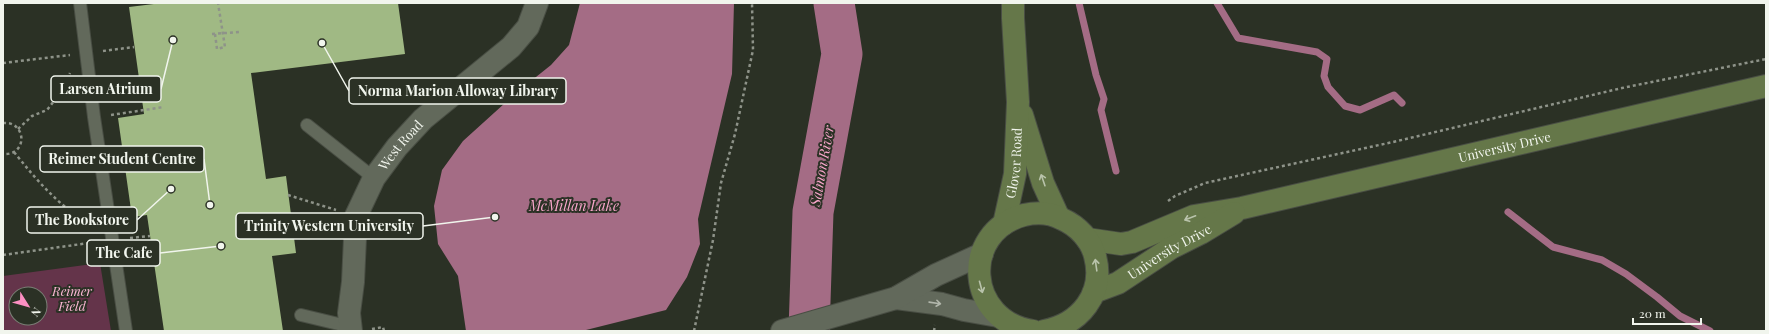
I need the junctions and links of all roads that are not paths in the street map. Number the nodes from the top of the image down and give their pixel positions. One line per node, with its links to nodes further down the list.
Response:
1 (80, 3): 21 (lane)
2 (537, 3): 7 (street, West Road)
3 (1013, 3): 5 (street, Glover Road)
4 (1766, 86): 8 (street, University Drive)
5 (1018, 102): 9 (street, Glover Road, one-way to 5); 10 (street, Glover Road)
6 (307, 125): 7 (lane)
7 (374, 178): 18 (street, West Road)
8 (1242, 208): 11 (street, University Drive, one-way to 11); 13 (street, University Drive)
9 (1058, 216): 10 (street); 11 (street)
10 (1004, 224): 12 (street)
11 (1087, 239): 13 (street, one-way to 11)
12 (982, 254): 14 (street); 16 (street, one-way to 16)
13 (1094, 292): 17 (street)
14 (892, 300): 16 (street, one-way to 16); 19 (street)
15 (301, 315): 18 (lane)
16 (998, 316): 20 (street)
17 (1072, 326): 22 (street)
18 (357, 329)
19 (784, 330)
20 (1025, 330)
21 (126, 331)
22 (1044, 331)

